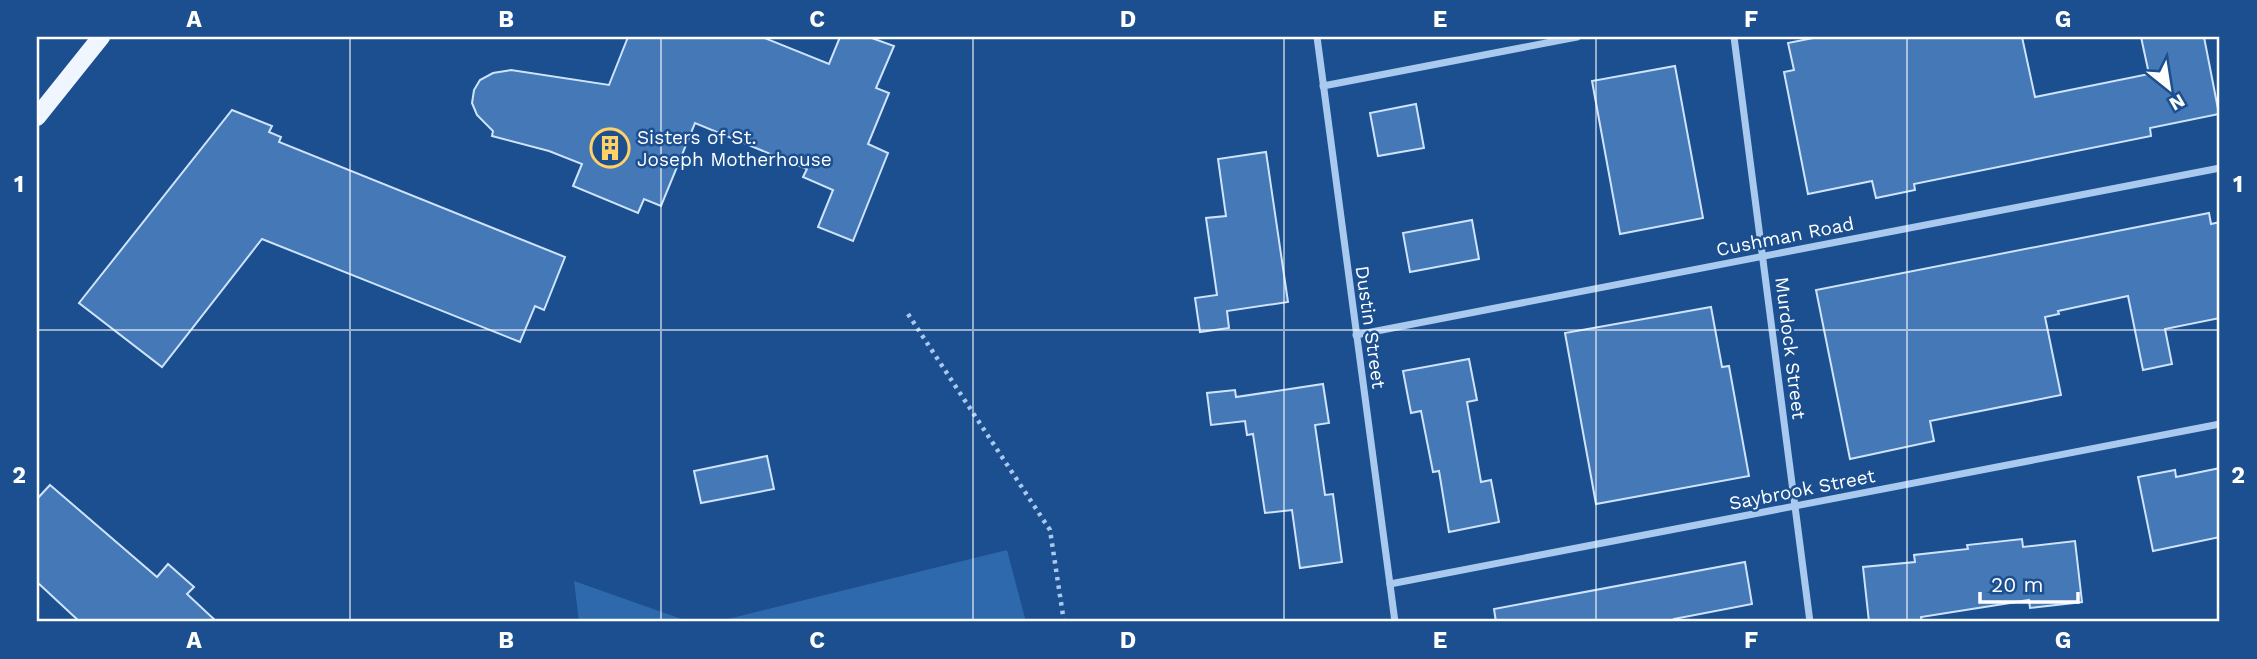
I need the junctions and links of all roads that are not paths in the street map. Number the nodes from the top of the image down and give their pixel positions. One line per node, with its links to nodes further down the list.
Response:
1 (101, 37): 6 (main road)
2 (1317, 37): 5 (street, Dustin Street)
3 (1577, 37): 5 (street)
4 (1734, 37): 8 (street, Murdock Street)
5 (1323, 86): 9 (street, Dustin Street)
6 (37, 117)
7 (2220, 168): 8 (street, Cushman Road)
8 (1763, 256): 9 (street, Cushman Road); 11 (street, Murdock Street)
9 (1356, 335): 12 (street, Dustin Street)
10 (2220, 424): 11 (street, Saybrook Street)
11 (1795, 506): 12 (street, Saybrook Street); 14 (street, Murdock Street)
12 (1390, 584): 13 (street, Dustin Street)
13 (1395, 622)
14 (1810, 622)

